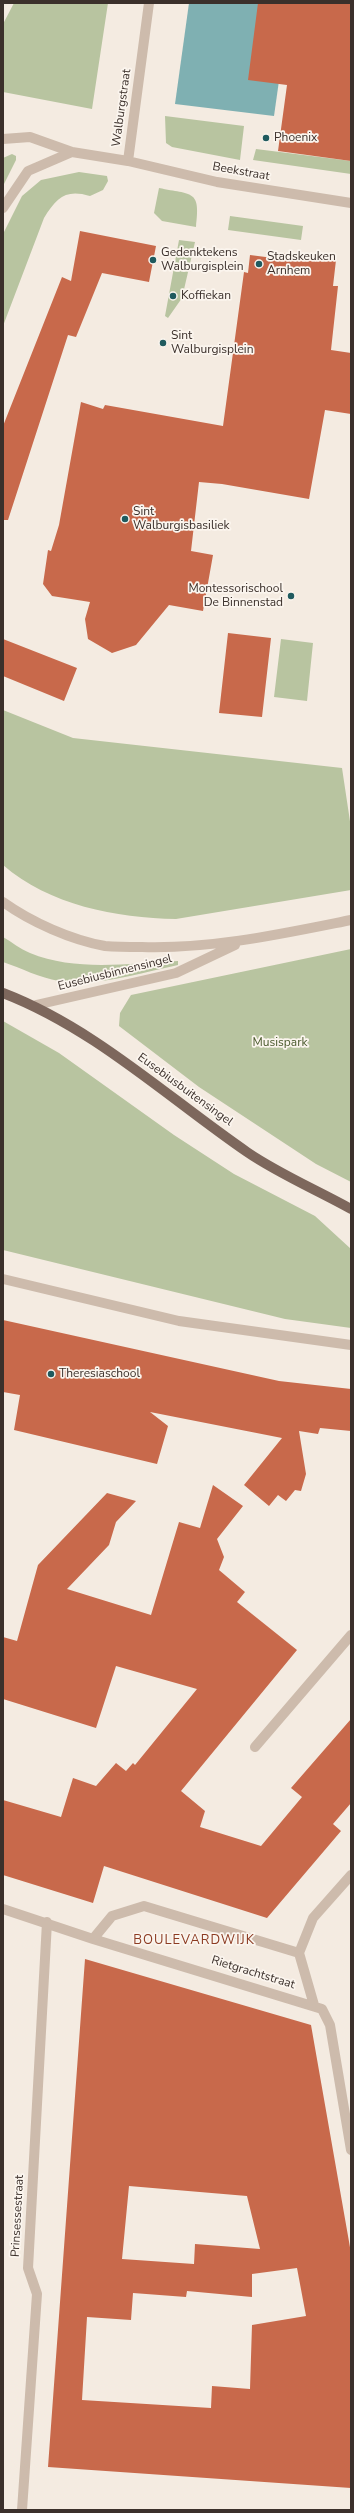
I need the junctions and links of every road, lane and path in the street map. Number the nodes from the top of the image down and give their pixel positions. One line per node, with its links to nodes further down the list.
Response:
1 (149, 3): 4 (street, Walburgstraat)
2 (3, 139): 3 (street, Walburgstraat)
3 (72, 152): 4 (street, Walburgstraat); 6 (street)
4 (128, 161): 5 (street, Beekstraat)
5 (351, 203)
6 (3, 208)
7 (3, 902): 9 (street, Eusebiusbinnensingel)
8 (351, 920): 9 (street, Eusebiusbinnensingel)
9 (242, 942): 11 (street, Eusebiusbinnensingel)
10 (3, 993): 11 (main road, Eusebiusbuitensingel)
11 (36, 1005): 12 (main road, Eusebiusbuitensingel)
12 (351, 1208)
13 (3, 1279): 14 (street)
14 (351, 1345)
15 (351, 1635): 16 (street)
16 (255, 1747)
17 (351, 1875): 21 (street)
18 (3, 1909): 19 (street, Rietgrachtstraat)
19 (46, 1922): 20 (street, Rietgrachtstraat); 24 (street, Prinsessestraat)
20 (92, 1939): 21 (street); 22 (street, Rietgrachtstraat)
21 (299, 1952): 22 (street)
22 (314, 2004): 23 (street)
23 (351, 2150)
24 (22, 2510)

